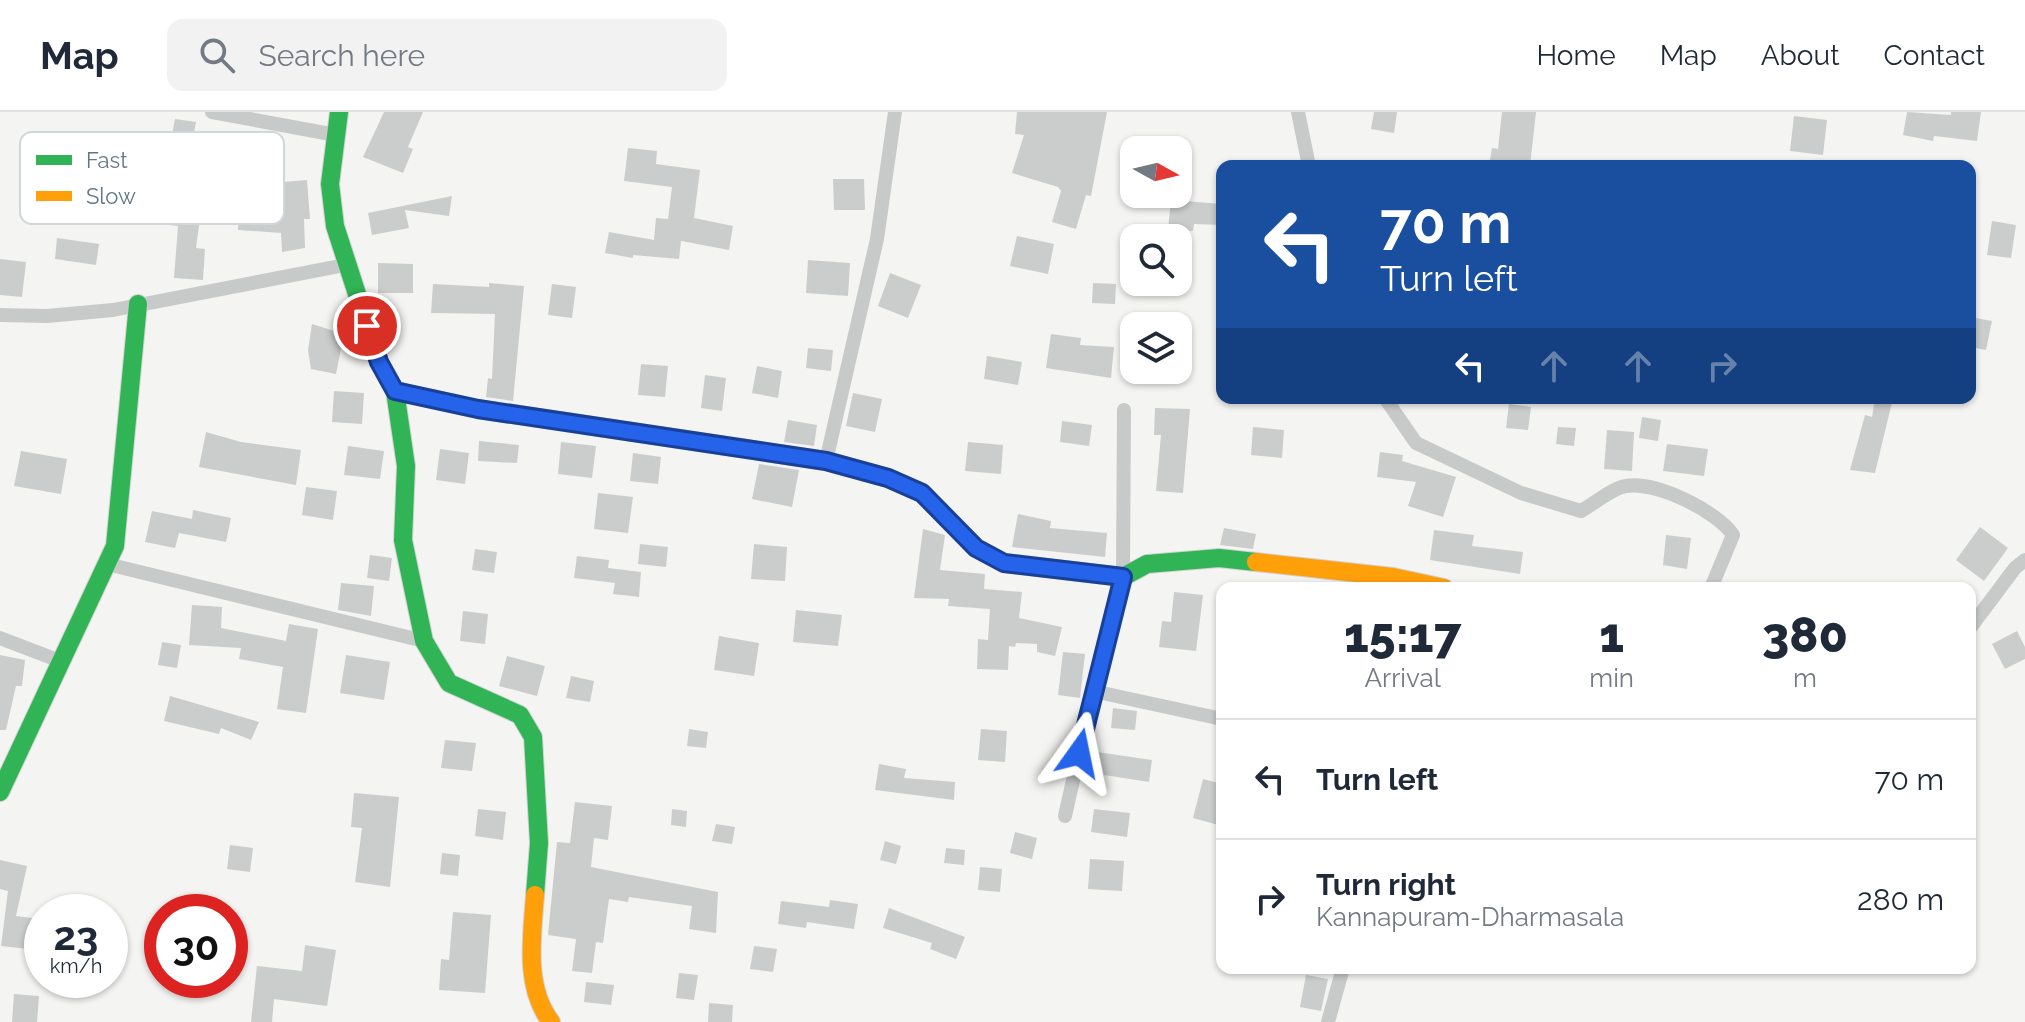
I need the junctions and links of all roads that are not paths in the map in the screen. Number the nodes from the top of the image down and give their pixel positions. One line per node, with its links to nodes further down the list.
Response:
1 (212, 112): 5 (street)
2 (339, 112): 5 (street)
3 (895, 112): 13 (street)
4 (1298, 112): 6 (street)
5 (336, 135): 7 (street)
6 (1308, 160)
7 (345, 265): 8 (street); 10 (street)
8 (138, 304): 9 (street); 15 (street)
9 (0, 315)
10 (395, 391): 13 (street); 21 (street)
11 (1389, 404): 18 (street)
12 (1124, 410): 16 (street)
13 (826, 461): 16 (street)
14 (2025, 560): 19 (street)
15 (107, 564): 21 (street); 22 (street)
16 (1123, 577): 17 (street); 23 (street)
17 (1416, 582)
18 (1713, 582)
19 (1976, 620)
20 (0, 638): 22 (street)
21 (424, 641): 28 (street)
22 (60, 661): 25 (street)
23 (1093, 691): 24 (street); 26 (street)
24 (1216, 718)
25 (0, 792)
26 (1065, 816)
27 (1341, 974): 29 (street)
28 (551, 1022)
29 (1328, 1022)

